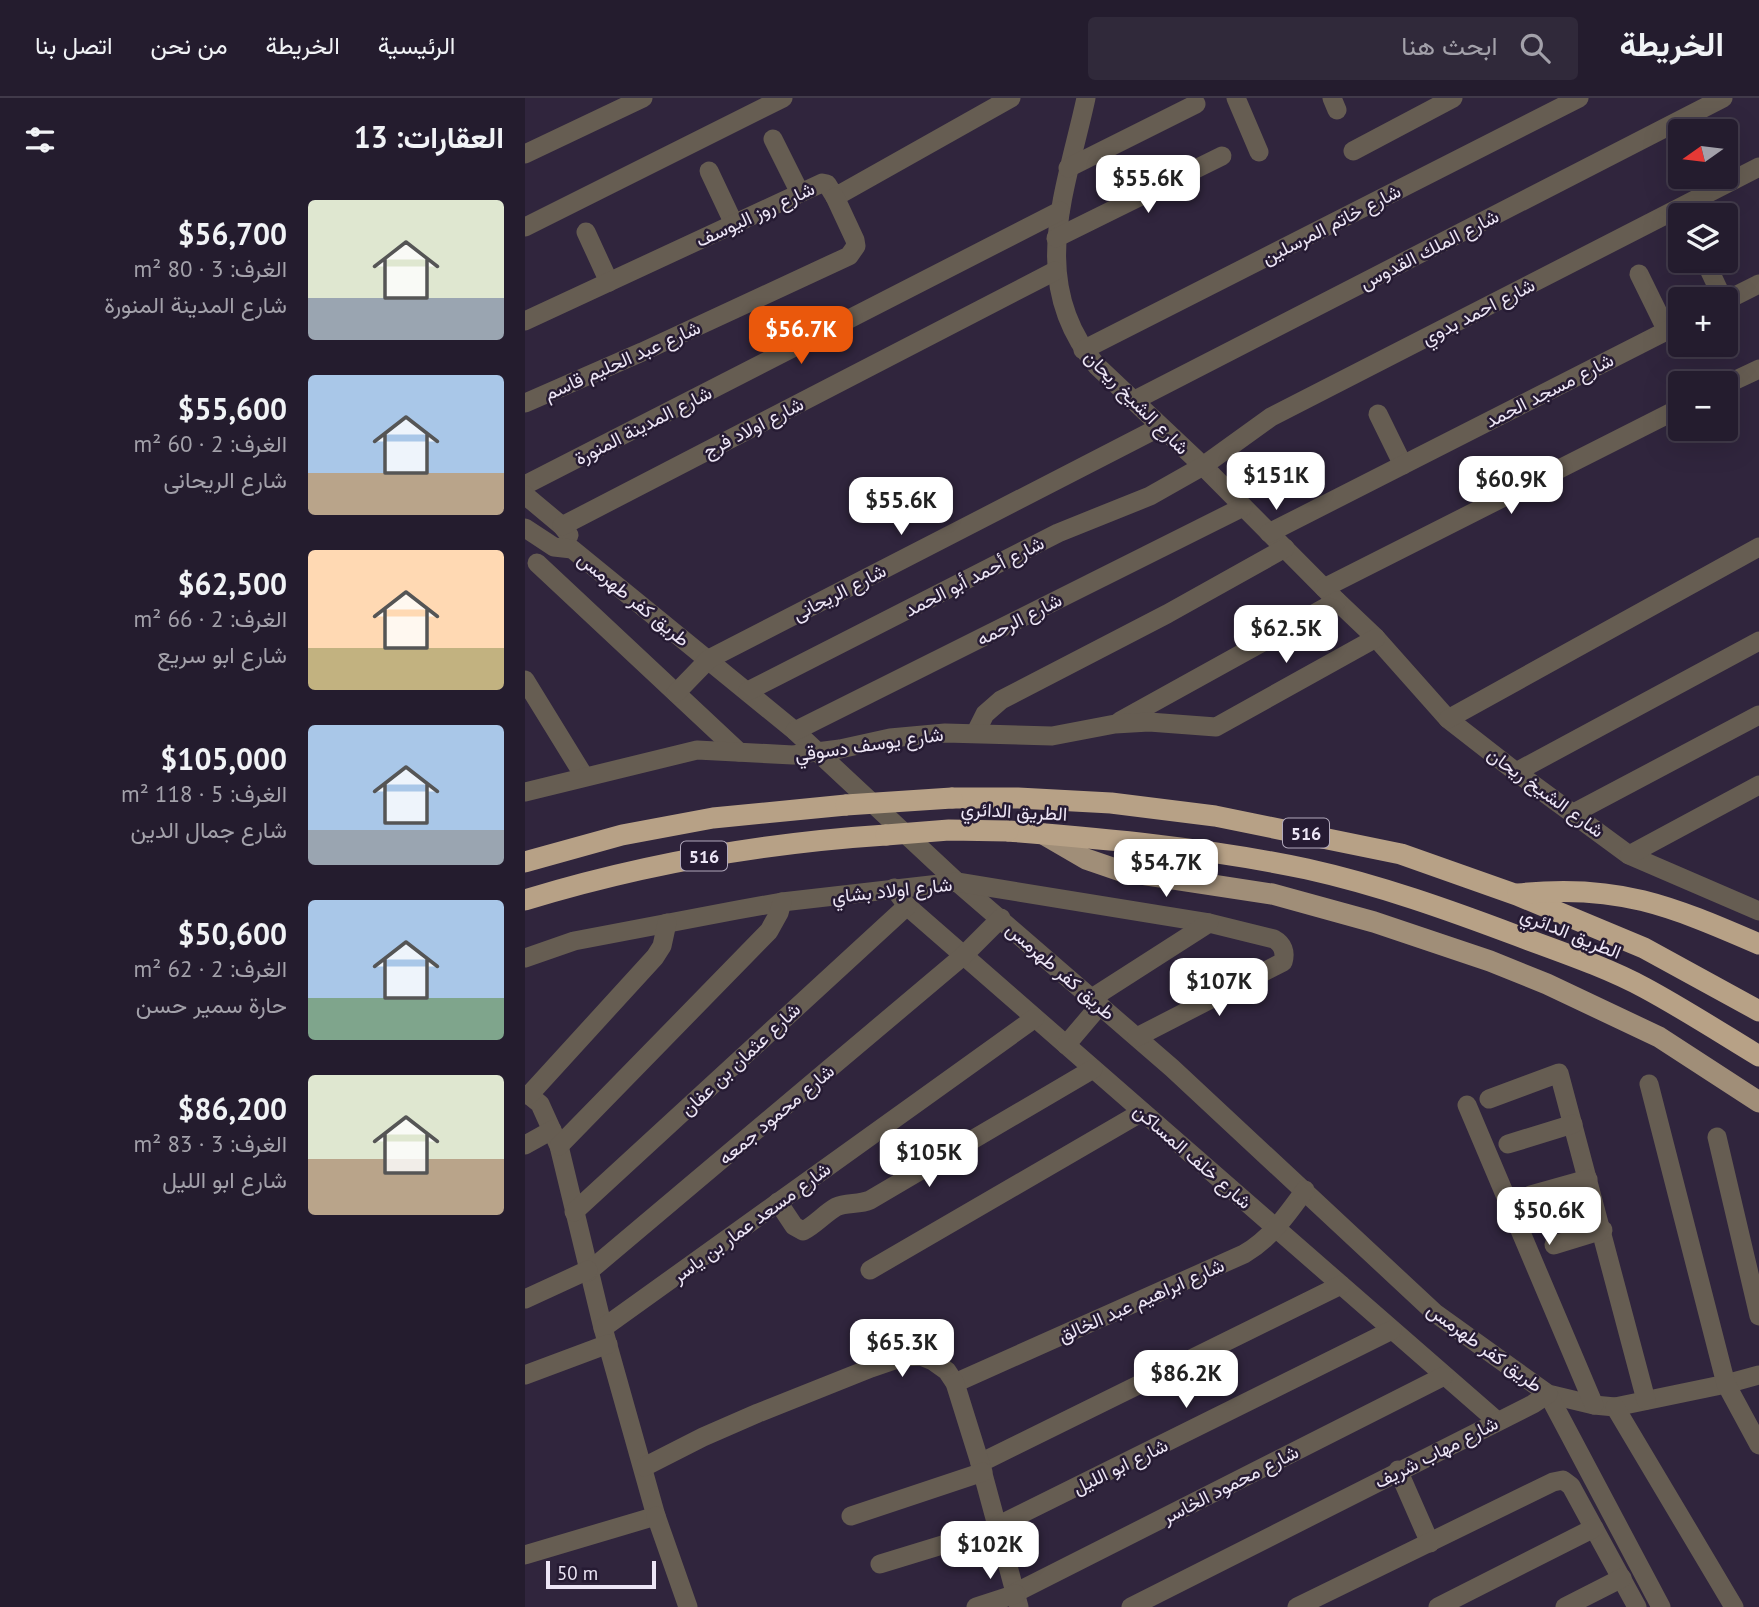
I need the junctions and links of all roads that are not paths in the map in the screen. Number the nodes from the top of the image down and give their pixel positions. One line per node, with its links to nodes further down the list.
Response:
1 (643, 98): 14 (street)
2 (783, 98): 25 (street)
3 (1011, 98): 20 (street, شارع روز اليوسف)
4 (1453, 98): 13 (street)
5 (1579, 98): 10 (street, شارع خاتم المرسلين)
6 (1723, 98): 39 (street, شارع الملك القدوس)
7 (1242, 100): 12 (street)
8 (1090, 101): 17 (street, شارع الشيخ ريحان)
9 (1196, 104): 17 (street)
10 (1546, 105): 36 (street, شارع خاتم المرسلين)
11 (773, 139): 19 (street)
12 (1259, 152)
13 (1353, 152)
14 (525, 155)
15 (1222, 156): 27 (street)
16 (1759, 167): 21 (street, شارع احمد بدوي)
17 (1068, 168): 22 (street, شارع الشيخ ريحان)
18 (709, 171): 24 (street)
19 (800, 193): 20 (street, شارع روز اليوسف); 24 (street, شارع روز اليوسف)
20 (835, 197): 40 (street, شارع عبد الحليم قاسم)
21 (1695, 203)
22 (1060, 211): 27 (street, شارع الشيخ ريحان); 46 (street, شارع المدينة المنورة)
23 (1668, 218): 45 (street, شارع احمد بدوي)
24 (734, 224): 30 (street, شارع روز اليوسف)
25 (525, 227)
26 (586, 232): 30 (street)
27 (1056, 238): 28 (street, شارع الشيخ ريحان)
28 (1055, 271): 36 (street, شارع الشيخ ريحان); 51 (street, شارع اولاد فرج)
29 (1639, 274): 33 (street)
30 (609, 282): 34 (street, شارع روز اليوسف)
31 (1759, 284): 32 (street)
32 (1738, 294)
33 (1668, 319)
34 (525, 321)
35 (1668, 330): 44 (street, شارع مسجد الحمد)
36 (1083, 350): 39 (street, شارع الشيخ ريحان)
37 (1759, 369): 38 (street)
38 (1738, 380)
39 (1135, 400): 43 (street, شارع الشيخ ريحان)
40 (525, 403)
41 (1378, 414): 44 (street)
42 (1668, 414): 55 (street)
43 (1160, 427): 45 (street, شارع الشيخ ريحان); 58 (street, شارع الريحانى)
44 (1403, 465): 50 (street, شارع مسجد الحمد)
45 (1203, 466): 48 (street, شارع الشيخ ريحان); 60 (street, شارع أحمد أبو الحمد)
46 (525, 485)
47 (525, 495): 51 (street, طريق كفر طهرمس)
48 (1243, 507): 50 (street, شارع الشيخ ريحان); 65 (street, شارع الرحمه)
49 (525, 528): 51 (street, طريق كفر طهرمس)
50 (1269, 533): 53 (street, شارع الشيخ ريحان)
51 (564, 539): 54 (street, شارع اولاد فرج); 58 (street, طريق كفر طهرمس)
52 (1759, 547): 63 (street)
53 (1285, 548): 55 (street, شارع الشيخ ريحان); 66 (street)
54 (531, 567): 61 (street)
55 (1330, 595): 56 (street, شارع الشيخ ريحان); 64 (street)
56 (1376, 638): 63 (street, شارع الشيخ ريحان); 64 (street, شارع يوسف دسوقي)
57 (1759, 641): 69 (street)
58 (709, 659): 60 (street, طريق كفر طهرمس); 61 (street, شارع الريحانى)
59 (525, 680): 70 (street)
60 (748, 691): 65 (street, طريق كفر طهرمس)
61 (676, 693): 68 (street)
62 (1759, 715): 73 (street)
63 (1448, 719): 69 (street, شارع الشيخ ريحان)
64 (1115, 724): 66 (street, شارع يوسف دسوقي)
65 (795, 731): 67 (street, طريق كفر طهرمس)
66 (976, 732): 67 (street, شارع يوسف دسوقي)
67 (818, 751): 68 (street, شارع يوسف دسوقي); 77 (street, طريق كفر طهرمس)
68 (739, 752): 70 (street, شارع يوسف دسوقي)
69 (1516, 772): 73 (street, شارع الشيخ ريحان)
70 (584, 776): 72 (street, شارع يوسف دسوقي)
71 (1759, 785): 75 (street)
72 (525, 792)
73 (1574, 813): 75 (street, شارع الشيخ ريحان)
74 (1043, 834): 80 (highway, الطريق الدائري / 516, bridge); 95 (highway, الطريق الدائري / 516); 100 (main road)
75 (1629, 855): 83 (street)
76 (525, 862): 79 (highway, الطريق الدائري / 516, bridge)
77 (957, 882): 78 (street, شارع اولاد بشاي); 84 (street, طريق كفر طهرمس); 86 (street, شارع اولاد بشاي)
78 (894, 888): 81 (street, شارع اولاد بشاي); 82 (street, شارع خلف المساكن)
79 (1517, 895): 87 (highway); 91 (highway, الطريق الدائري / 516)
80 (525, 900)
81 (782, 902): 85 (street, شارع اولاد بشاي); 105 (street)
82 (907, 906): 88 (street, شارع خلف المساكن); 112 (street, شارع عثمان بن عفان)
83 (1759, 911)
84 (1000, 918): 88 (street, شارع محمود جمعه); 90 (street, طريق كفر طهرمس)
85 (667, 923): 89 (street, شارع اولاد بشاي); 98 (street)
86 (1209, 923): 90 (street); 93 (street, شارع اولاد بشاي)
87 (1759, 944)
88 (963, 956): 92 (street, شارع خلف المساكن); 117 (street, شارع محمود جمعه)
89 (525, 958)
90 (1096, 1001): 93 (street, طريق كفر طهرمس); 94 (street)
91 (1759, 1011)
92 (1035, 1018): 94 (street, شارع خلف المساكن); 111 (street, شارع مسعد عمار بن ياسر)
93 (1137, 1037): 109 (street, طريق كفر طهرمس)
94 (1066, 1045): 96 (street, شارع خلف المساكن)
95 (1759, 1056)
96 (1093, 1069): 102 (street, شارع خلف المساكن); 111 (street)
97 (1649, 1084): 127 (street)
98 (527, 1095): 105 (street)
99 (1489, 1099): 103 (street)
100 (1759, 1102)
101 (1467, 1105): 130 (street)
102 (1142, 1112): 113 (street, شارع خلف المساكن); 116 (street)
103 (1573, 1124): 107 (street); 108 (street)
104 (1717, 1137): 120 (street)
105 (555, 1138): 106 (street); 112 (street)
106 (525, 1144)
107 (1508, 1144)
108 (1588, 1179): 110 (street); 114 (street)
109 (1305, 1190): 113 (street, شارع ابراهيم عبد الخالق); 128 (street, طريق كفر طهرمس)
110 (1531, 1195)
111 (778, 1202): 122 (street, شارع مسعد عمار بن ياسر)
112 (574, 1212): 117 (street)
113 (1277, 1229): 118 (street, شارع خلف المساكن); 126 (street, شارع ابراهيم عبد الخالق)
114 (1603, 1230): 115 (street); 129 (street)
115 (1554, 1245)
116 (870, 1269)
117 (588, 1271): 119 (street, شارع محمود جمعه); 122 (street)
118 (1341, 1285): 121 (street, شارع خلف المساكن); 135 (street)
119 (525, 1299)
120 (1759, 1316)
121 (1392, 1330): 125 (street, شارع خلف المساكن); 139 (street, شارع ابو الليل)
122 (606, 1336): 123 (street, شارع مسعد عمار بن ياسر); 134 (street)
123 (525, 1375)
124 (1759, 1375): 127 (street)
125 (1444, 1376): 132 (street, شارع خلف المساكن); 145 (street, شارع محمود الخاسر)
126 (955, 1383): 134 (street); 135 (street)
127 (1725, 1384): 129 (street); 133 (street)
128 (1548, 1394): 130 (street); 132 (street, شارع مهاب شريف); 153 (street)
129 (1646, 1400): 131 (street)
130 (1594, 1405): 131 (street)
131 (1615, 1407): 154 (street)
132 (1497, 1421): 136 (street, شارع مهاب شريف)
133 (1759, 1445)
134 (644, 1467): 137 (street)
135 (982, 1468): 138 (street); 139 (street)
136 (1398, 1470): 141 (street); 148 (street, شارع مهاب شريف)
137 (656, 1516): 142 (street); 146 (street)
138 (851, 1516)
139 (997, 1527): 143 (street, شارع ابو الليل); 145 (street)
140 (1594, 1528): 141 (street); 144 (street); 150 (street)
141 (1430, 1543): 149 (street)
142 (525, 1555)
143 (880, 1563)
144 (1622, 1578): 151 (street); 152 (street)
145 (1017, 1598): 147 (street, شارع محمود الخاسر)
146 (688, 1607)
147 (976, 1607)
148 (1131, 1607)
149 (1297, 1607)
150 (1438, 1607)
151 (1565, 1607)
152 (1637, 1607)
153 (1661, 1607)
154 (1734, 1607)

